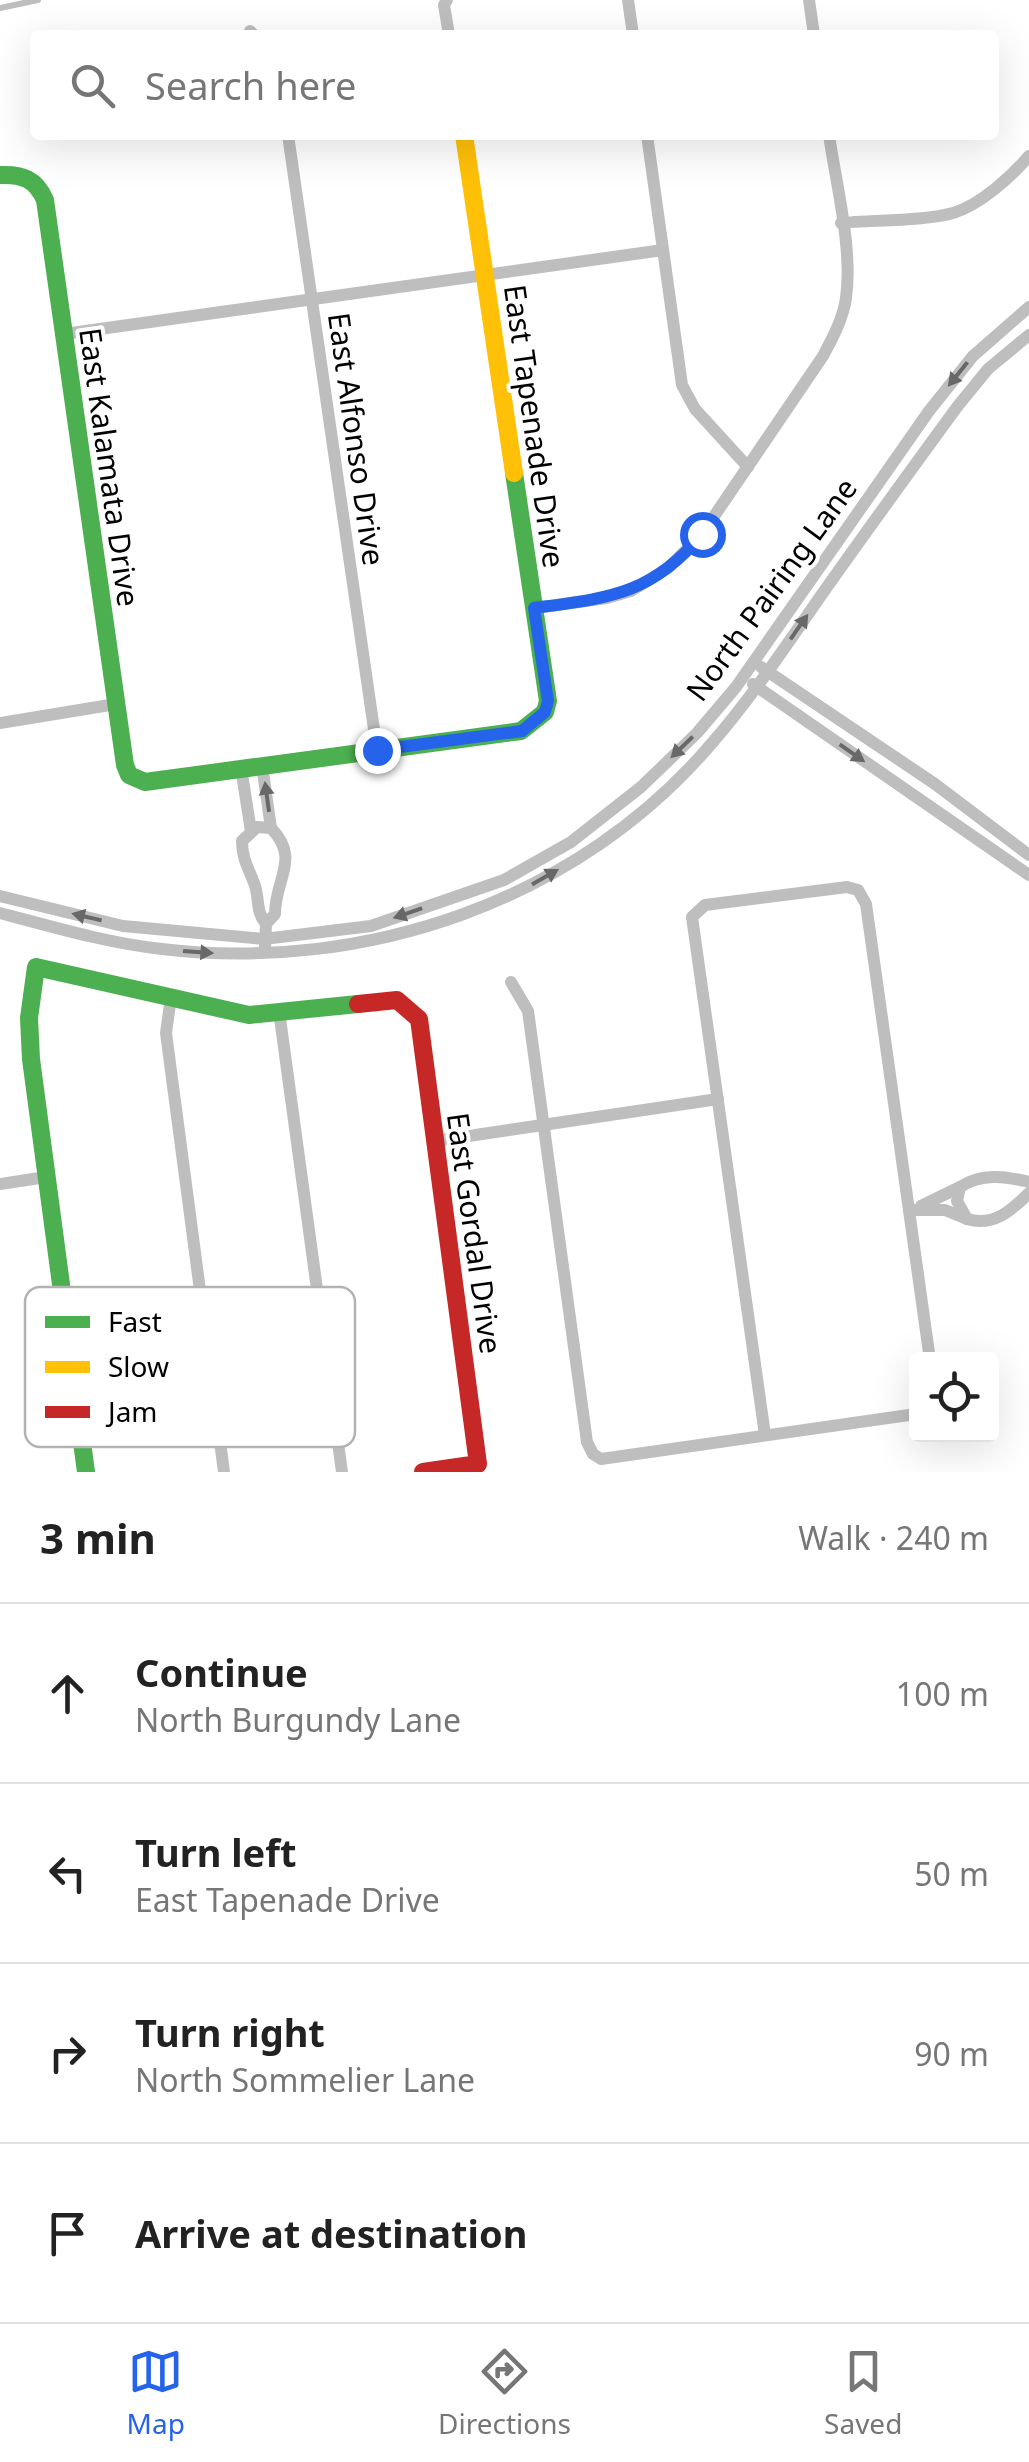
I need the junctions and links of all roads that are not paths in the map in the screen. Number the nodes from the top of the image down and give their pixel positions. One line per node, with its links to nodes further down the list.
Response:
1 (38, 0): 5 (lane)
2 (628, 0): 7 (street)
3 (809, 0): 8 (street)
4 (446, 3): 6 (street)
5 (0, 8)
6 (449, 30)
7 (631, 30)
8 (813, 30)
9 (289, 140): 18 (street, East Alfonso Drive)
10 (465, 140): 17 (street, East Tapenade Drive)
11 (648, 140): 16 (street)
12 (830, 140): 15 (street)
13 (1029, 156): 15 (street)
14 (0, 175): 20 (street, East Kalamata Drive)
15 (841, 216): 22 (street)
16 (663, 250): 17 (street); 22 (street)
17 (485, 276): 18 (street); 23 (street, East Tapenade Drive)
18 (312, 301): 20 (street); 30 (street, East Alfonso Drive)
19 (1029, 308): 24 (street, North Pairing Lane, one-way to 24)
20 (64, 334): 28 (street, East Kalamata Drive)
21 (1029, 335): 25 (street, North Pairing Lane, one-way to 21)
22 (748, 467): 23 (street)
23 (534, 608): 30 (street, East Tapenade Drive)
24 (753, 662): 25 (street); 26 (street, North Pairing Lane)
25 (768, 672): 27 (street, North Pairing Lane); 35 (street)
26 (743, 677): 27 (street); 40 (street, North Pairing Lane, one-way to 40)
27 (757, 687): 36 (street, one-way to 36); 41 (street, North Pairing Lane, one-way to 27)
28 (116, 704): 29 (street); 32 (street, East Kalamata Drive)
29 (0, 723)
30 (377, 750): 31 (street)
31 (262, 765): 32 (street); 33 (street, one-way to 31)
32 (242, 768): 34 (street)
33 (271, 828): 34 (street); 39 (street)
34 (251, 832): 39 (street)
35 (1029, 855)
36 (1029, 875)
37 (0, 896): 40 (street, North Pairing Lane, one-way to 37)
38 (0, 913): 41 (street, North Pairing Lane, one-way to 41)
39 (266, 924): 40 (street)
40 (264, 938): 41 (street)
41 (266, 954)
42 (510, 982): 46 (street)
43 (171, 998): 44 (street); 48 (street); 56 (street)
44 (280, 1012): 47 (street, East Gordal Drive); 57 (street)
45 (718, 1099): 46 (street); 53 (street); 60 (street)
46 (544, 1125): 47 (street); 60 (street)
47 (435, 1141): 67 (street, East Gordal Drive)
48 (46, 1176): 50 (street); 55 (street)
49 (1029, 1182): 51 (street)
50 (0, 1184)
51 (960, 1187): 53 (street); 54 (street)
52 (1029, 1193): 54 (street)
53 (909, 1210): 54 (street); 58 (street)
54 (968, 1219)
55 (61, 1287)
56 (200, 1287)
57 (317, 1287)
58 (929, 1352)
59 (909, 1415): 60 (street)
60 (766, 1435)
61 (83, 1447): 64 (street)
62 (221, 1447): 65 (street)
63 (339, 1447): 66 (street)
64 (86, 1472)
65 (224, 1472)
66 (342, 1472)
67 (423, 1472)

